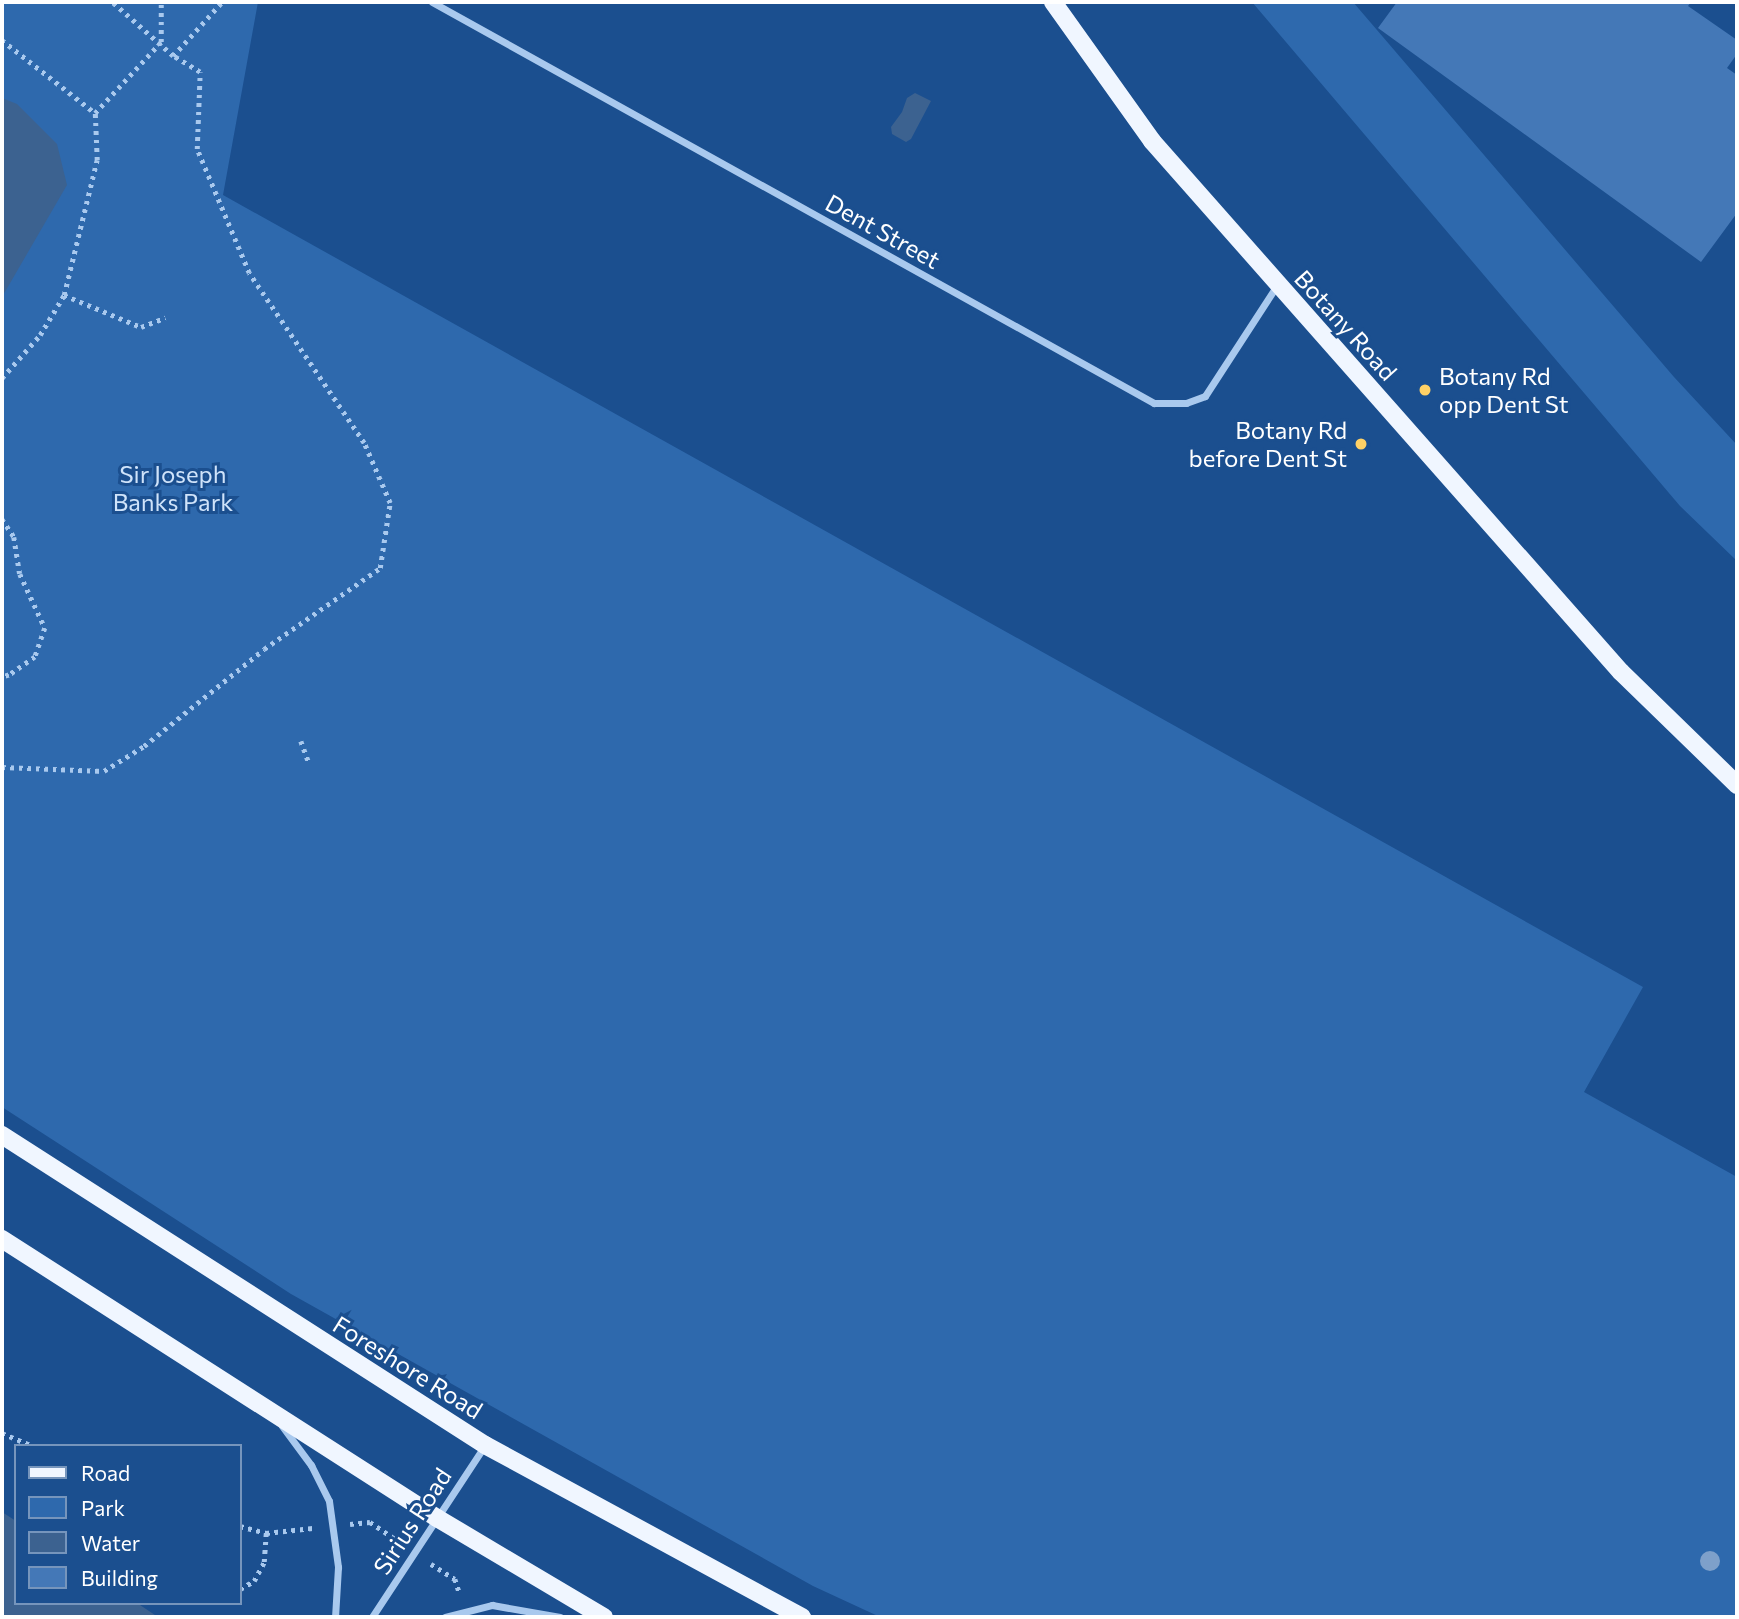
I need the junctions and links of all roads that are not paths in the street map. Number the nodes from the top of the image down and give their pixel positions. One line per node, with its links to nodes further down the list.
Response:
1 (432, 2): 3 (street, Dent Street)
2 (1054, 2): 3 (main road, Botany Road)
3 (1277, 284): 4 (main road, Botany Road)
4 (1737, 785)
5 (2, 1135): 8 (main road, Foreshore Road)
6 (2, 1239): 7 (main road)
7 (271, 1411): 9 (main road); 10 (street, Sirius Road)
8 (485, 1445): 9 (street, Sirius Road); 15 (main road, Foreshore Road)
9 (437, 1518): 11 (street, Sirius Road); 14 (main road)
10 (335, 1617)
11 (372, 1617)
12 (445, 1617): 13 (street)
13 (560, 1617)
14 (604, 1617)
15 (802, 1617)

